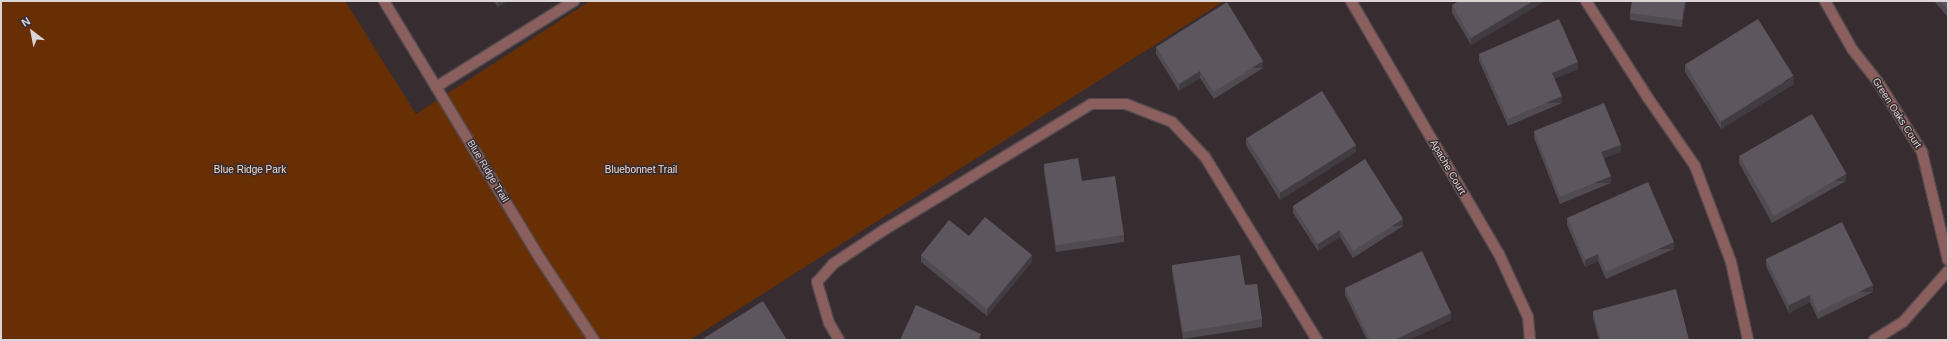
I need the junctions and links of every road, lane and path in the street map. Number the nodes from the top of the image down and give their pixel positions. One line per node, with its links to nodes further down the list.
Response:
1 (384, 1): 6 (street, Blue Ridge Trail)
2 (574, 1): 6 (street)
3 (1351, 1): 12 (street, Apache Court)
4 (1586, 1): 13 (street)
5 (1825, 1): 7 (street, Green Oaks Court)
6 (436, 87): 9 (street, Blue Ridge Trail)
7 (1948, 260)
8 (1948, 271): 14 (street)
9 (594, 340)
10 (839, 340): 11 (street)
11 (1317, 340)
12 (1530, 340)
13 (1748, 340)
14 (1874, 340)

